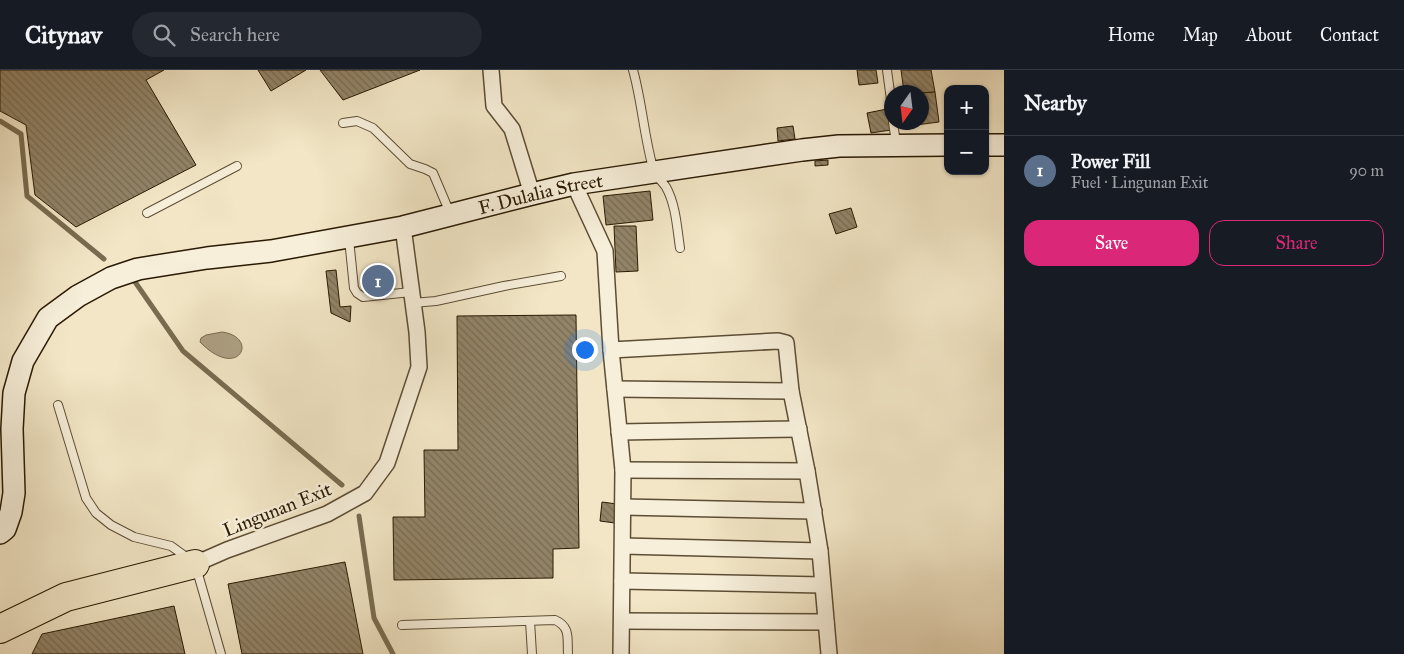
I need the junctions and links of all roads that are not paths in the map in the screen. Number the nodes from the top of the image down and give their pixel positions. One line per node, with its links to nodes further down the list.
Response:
1 (491, 70): 14 (street)
2 (634, 70): 12 (lane)
3 (887, 70): 4 (lane)
4 (889, 85)
5 (343, 123): 16 (lane)
6 (894, 130): 9 (lane)
7 (989, 145): 8 (street)
8 (1004, 145)
9 (896, 146): 10 (street, F. Dulalia Street); 12 (street, F. Dulalia Street)
10 (944, 146)
11 (237, 166): 15 (lane)
12 (654, 172): 13 (street, F. Dulalia Street); 19 (lane)
13 (574, 184): 14 (street, F. Dulalia Street); 22 (street)
14 (532, 194): 16 (street, F. Dulalia Street)
15 (147, 213)
16 (451, 215): 17 (street, F. Dulalia Street)
17 (403, 227): 18 (street, F. Dulalia Street); 21 (street, Lingunan Exit)
18 (349, 237): 21 (lane); 32 (street, F. Dulalia Street)
19 (680, 248)
20 (561, 276): 21 (lane)
21 (412, 298): 35 (street, Lingunan Exit)
22 (611, 350): 23 (street); 24 (street)
23 (615, 389): 24 (street); 27 (street)
24 (791, 391): 26 (street)
25 (58, 405): 35 (lane)
26 (799, 429): 27 (street); 29 (street)
27 (619, 432): 28 (street)
28 (623, 470): 29 (street); 30 (street)
29 (808, 472): 31 (street)
30 (624, 507): 31 (street); 33 (street)
31 (814, 512): 34 (street)
32 (0, 533)
33 (623, 546): 34 (street); 36 (street)
34 (820, 551): 37 (street)
35 (195, 564): 38 (highway); 43 (highway); 44 (lane)
36 (622, 581): 37 (street); 40 (street)
37 (822, 586): 41 (street)
38 (0, 608)
39 (530, 621): 42 (lane); 45 (lane); 46 (lane)
40 (622, 621): 41 (street); 47 (street)
41 (826, 622): 48 (street)
42 (402, 625)
43 (0, 629)
44 (221, 654)
45 (532, 654)
46 (568, 654)
47 (621, 654)
48 (829, 654)

